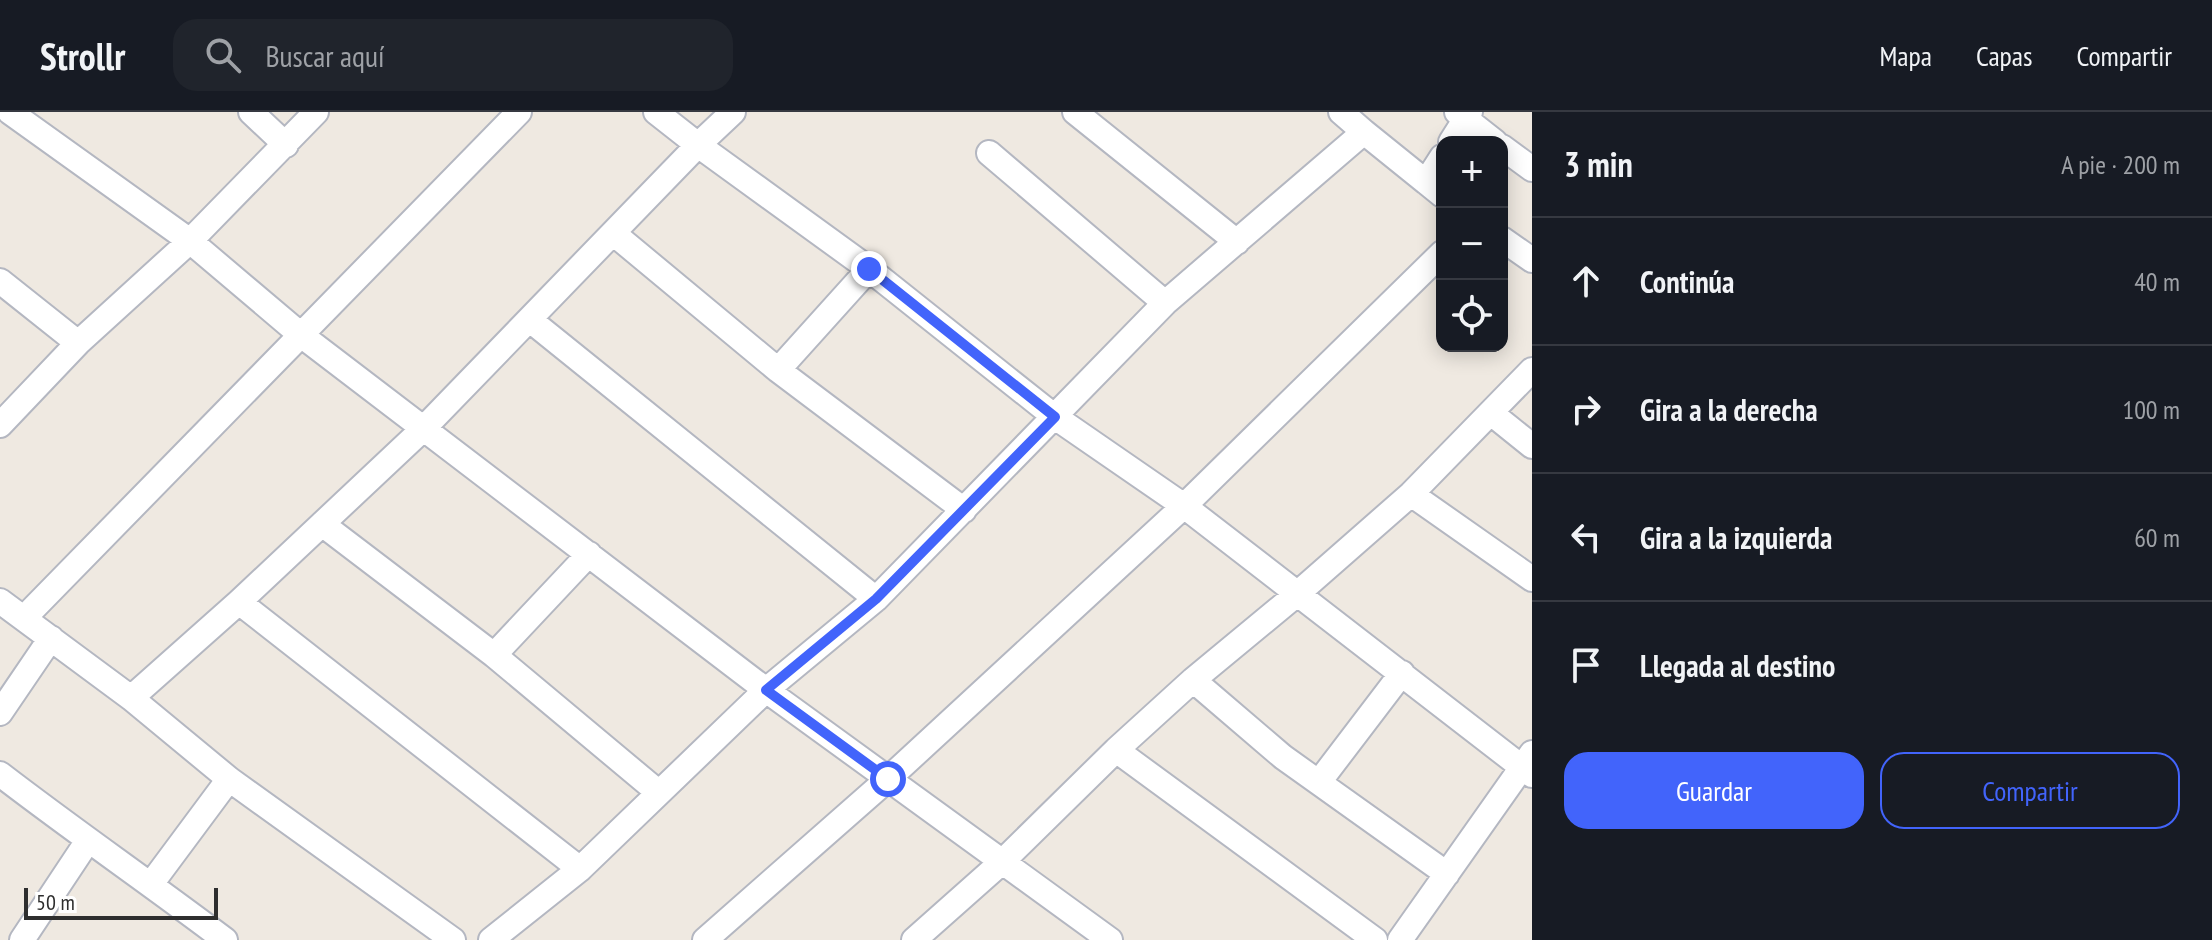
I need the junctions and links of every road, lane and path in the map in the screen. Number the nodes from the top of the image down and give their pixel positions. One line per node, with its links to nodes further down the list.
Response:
1 (10, 112): 20 (street)
2 (251, 112): 13 (street)
3 (316, 112): 13 (street)
4 (519, 112): 29 (street)
5 (656, 112): 14 (street)
6 (733, 112): 14 (street)
7 (1075, 112): 21 (street)
8 (1341, 112): 10 (street)
9 (1464, 114): 11 (street); 12 (street)
10 (1364, 132): 18 (street); 21 (street)
11 (1454, 136)
12 (1488, 136)
13 (286, 145): 20 (street)
14 (698, 145): 19 (street); 25 (street)
15 (1508, 151): 17 (street)
16 (989, 153): 27 (street)
17 (1532, 169)
18 (1434, 188)
19 (613, 233): 28 (street); 31 (street)
20 (190, 241): 29 (street); 30 (street)
21 (1237, 242): 27 (street)
22 (1508, 243): 24 (street)
23 (1436, 259): 39 (street)
24 (1532, 260)
25 (869, 269): 31 (street); 34 (street)
26 (0, 281): 30 (street)
27 (1165, 303): 34 (street)
28 (530, 320): 36 (street); 45 (street)
29 (301, 335): 36 (street); 48 (street)
30 (78, 343): 35 (street)
31 (778, 370): 40 (street)
32 (1532, 370): 33 (street)
33 (1491, 413): 37 (street); 38 (street)
34 (1055, 417): 39 (street); 40 (street)
35 (2, 419)
36 (423, 429): 41 (street); 42 (street)
37 (1532, 446)
38 (1411, 494): 43 (street); 44 (street)
39 (1184, 506): 44 (street); 60 (street)
40 (964, 510): 45 (street)
41 (322, 524): 47 (street); 50 (street)
42 (589, 554): 50 (street); 53 (street)
43 (1532, 579)
44 (1297, 594): 51 (street); 52 (street)
45 (876, 599): 53 (street)
46 (0, 601): 48 (street)
47 (239, 602): 54 (street); 65 (street)
48 (24, 618): 49 (street)
49 (51, 638): 54 (street); 55 (street)
50 (494, 655): 62 (street)
51 (1402, 673): 57 (street); 61 (street)
52 (1193, 680): 56 (street); 61 (street)
53 (766, 690): 60 (street); 62 (street)
54 (131, 698): 59 (street)
55 (0, 713)
56 (1116, 750): 64 (street); 76 (street)
57 (1529, 766): 66 (street)
58 (0, 774): 63 (street)
59 (229, 779): 67 (street); 71 (street)
60 (888, 779): 64 (street); 73 (street)
61 (1319, 782): 66 (street)
62 (658, 792): 65 (street)
63 (87, 842): 67 (street); 69 (street)
64 (1003, 861): 74 (street); 75 (street)
65 (580, 869): 72 (street)
66 (1447, 874): 77 (street)
67 (151, 884): 70 (street)
68 (0, 929): 69 (street)
69 (19, 940)
70 (225, 940)
71 (453, 940)
72 (491, 940)
73 (705, 940)
74 (914, 940)
75 (1110, 940)
76 (1375, 940)
77 (1400, 940)

